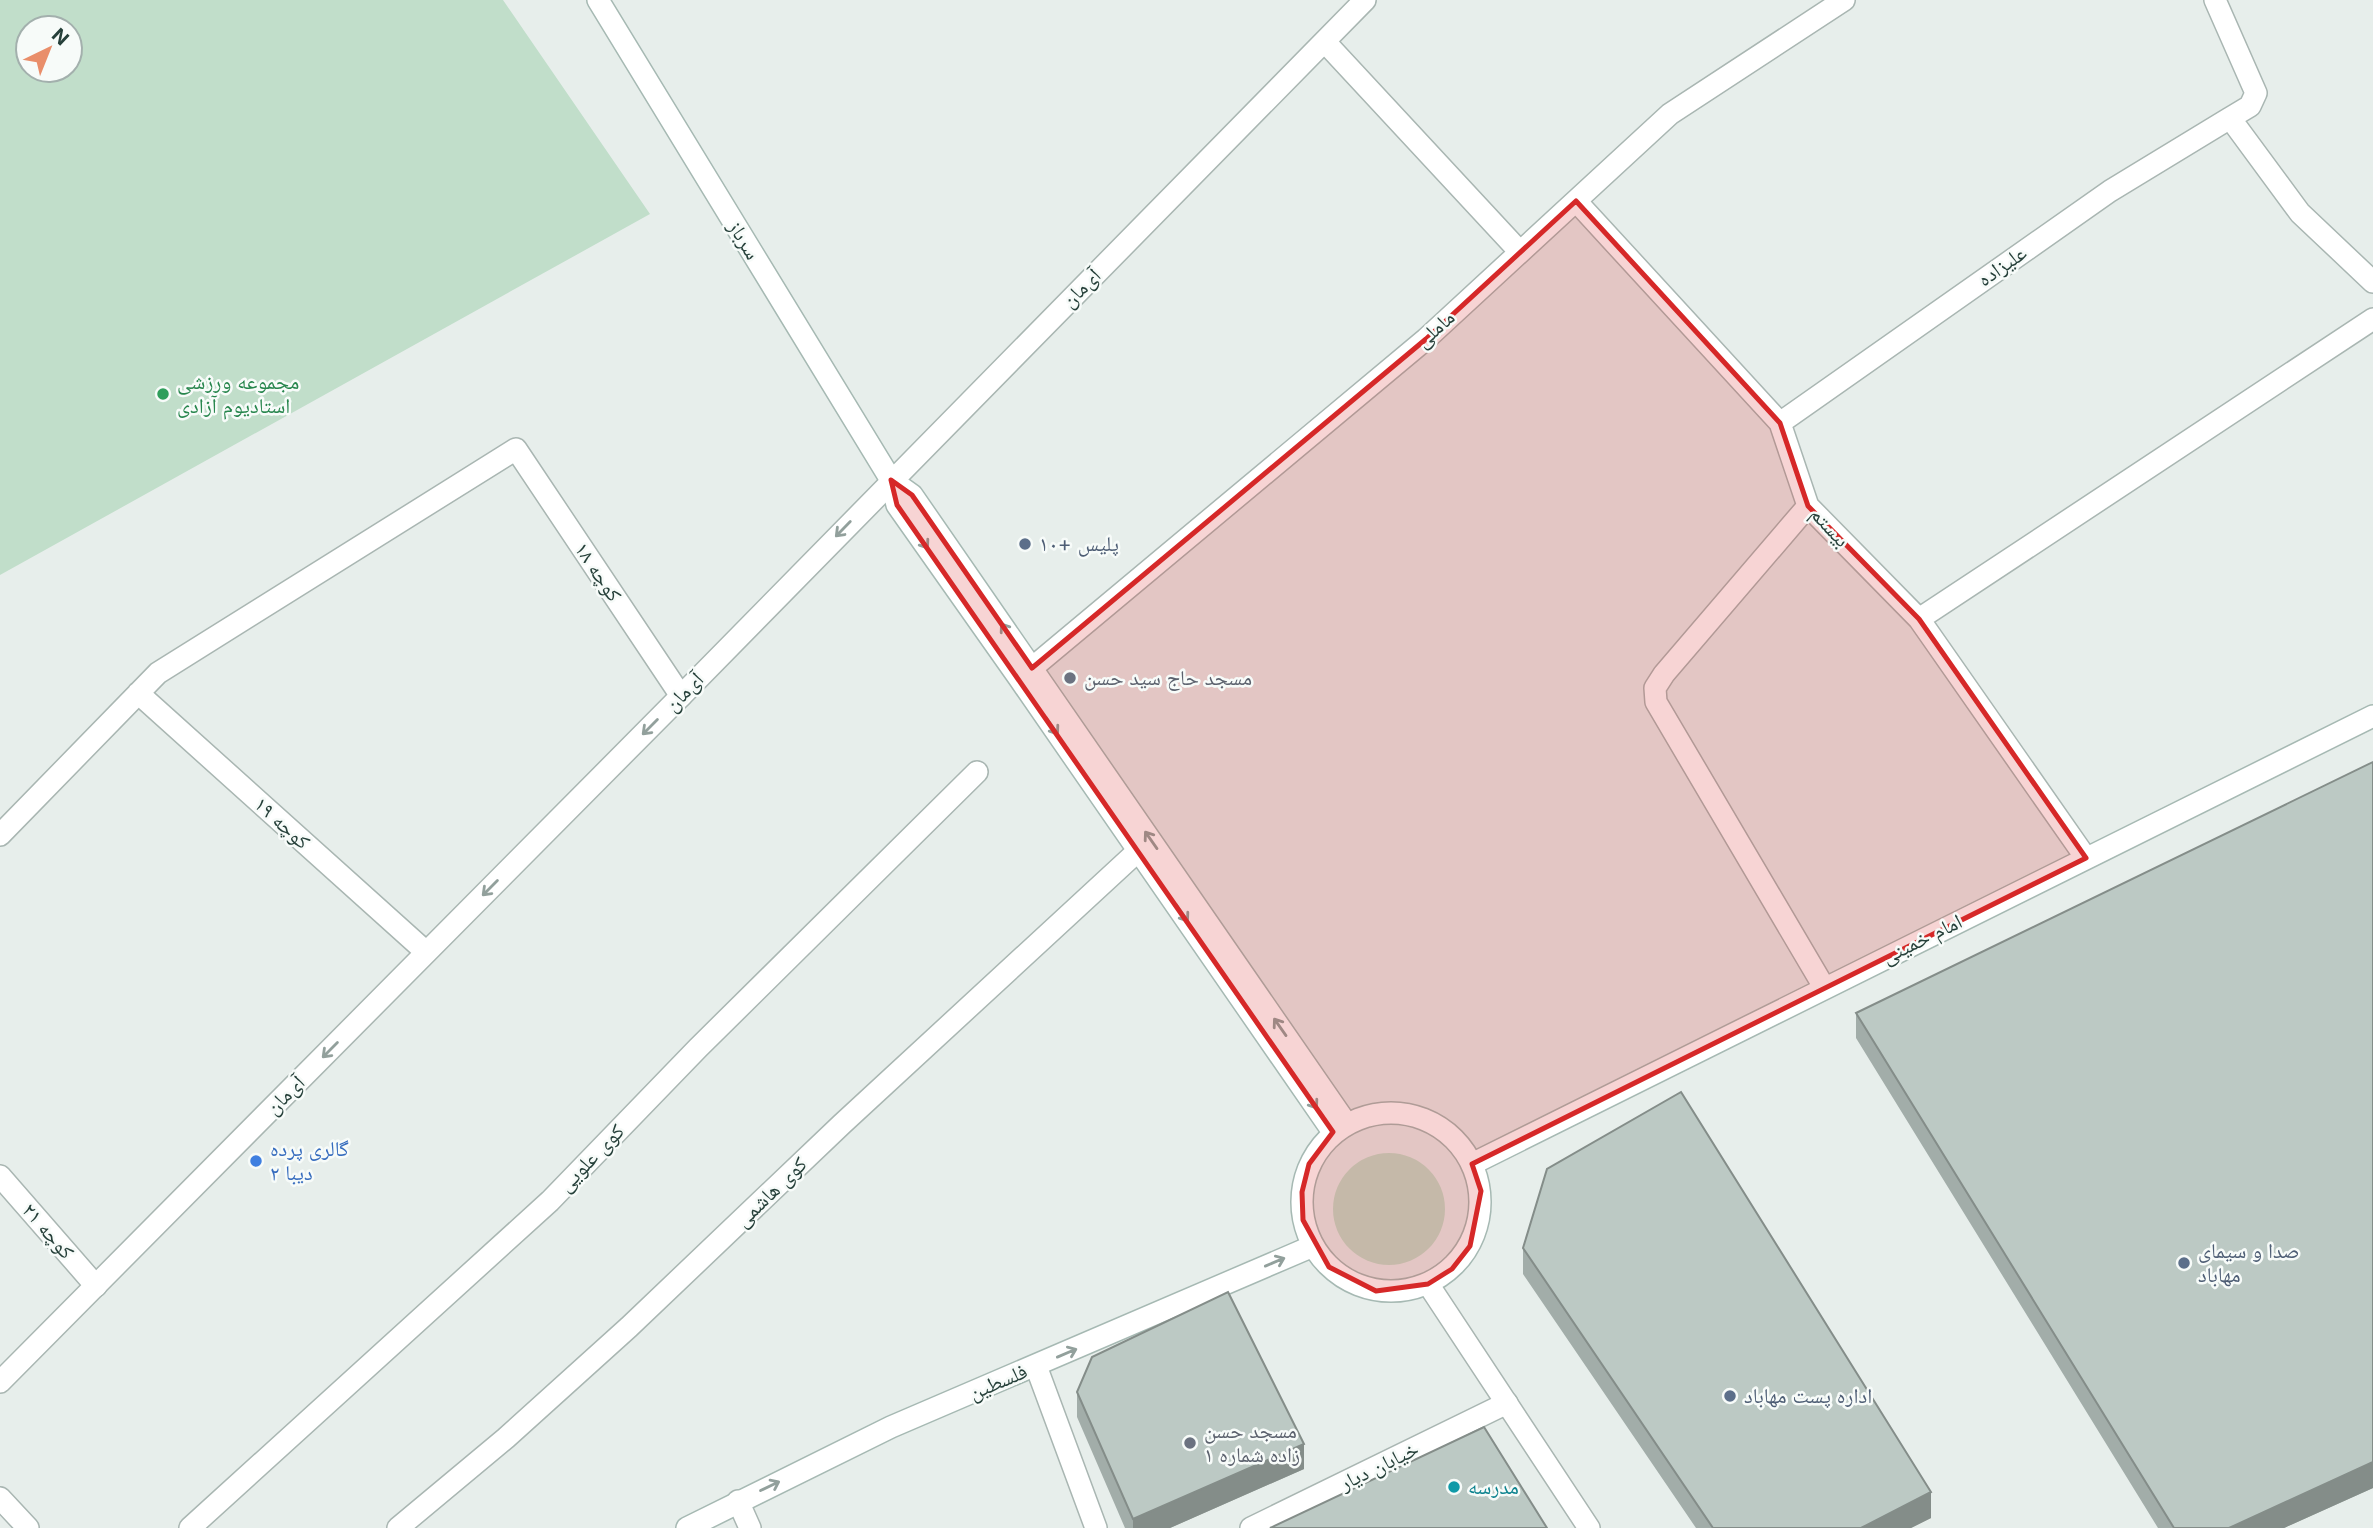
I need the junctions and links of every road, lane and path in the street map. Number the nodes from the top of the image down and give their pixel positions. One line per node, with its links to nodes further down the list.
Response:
1 (598, 0): 12 (street, سرباز)
2 (1364, 0): 5 (street, آی‌مان)
3 (1844, 0): 7 (street, ماملی)
4 (2215, 0): 6 (street, علیزاده)
5 (1325, 42): 8 (street); 12 (street, آی‌مان)
6 (2230, 118): 9 (street); 11 (street, علیزاده)
7 (1576, 201): 8 (street, ماملی); 11 (street, بیستم)
8 (1520, 252): 15 (street, ماملی)
9 (2373, 282)
10 (2373, 319): 14 (street)
11 (1780, 423): 13 (street, بیستم)
12 (891, 480): 15 (street, one-way to 12); 17 (street, آی‌مان, one-way to 17); 21 (street, one-way to 21)
13 (1808, 506): 14 (street, بیستم); 24 (street)
14 (1919, 619): 22 (street, بیستم)
15 (1032, 668): 25 (street, one-way to 15)
16 (138, 693): 17 (street, کوچه ۱۸); 20 (street); 23 (street, کوچه ۱۹)
17 (681, 696): 23 (street, آی‌مان, one-way to 23)
18 (2373, 716): 22 (street, امام خمینی)
19 (977, 772): 37 (street, کوی علویی)
20 (0, 835)
21 (1139, 850): 25 (street, one-way to 25); 38 (street, کوی هاشمی)
22 (2086, 858): 24 (street, امام خمینی)
23 (426, 952): 30 (street, آی‌مان, one-way to 30)
24 (1824, 987): 26 (street, امام خمینی)
25 (1340, 1128): 26 (street); 28 (street)
26 (1472, 1164): 29 (street)
27 (0, 1175): 30 (street, کوچه ۲۱)
28 (1313, 1246): 29 (street); 31 (street, فلسطین, one-way to 28)
29 (1429, 1284): 33 (street)
30 (96, 1286): 32 (street, آی‌مان)
31 (1036, 1366): 35 (street, فلسطین, one-way to 31); 41 (street)
32 (0, 1382)
33 (1507, 1403): 42 (street, خیابان دیار); 43 (street)
34 (0, 1498): 36 (street)
35 (738, 1501): 39 (street, فلسطین); 40 (street)
36 (28, 1528)
37 (190, 1528)
38 (398, 1528)
39 (687, 1528)
40 (750, 1528)
41 (1096, 1528)
42 (1251, 1528)
43 (1589, 1528)

